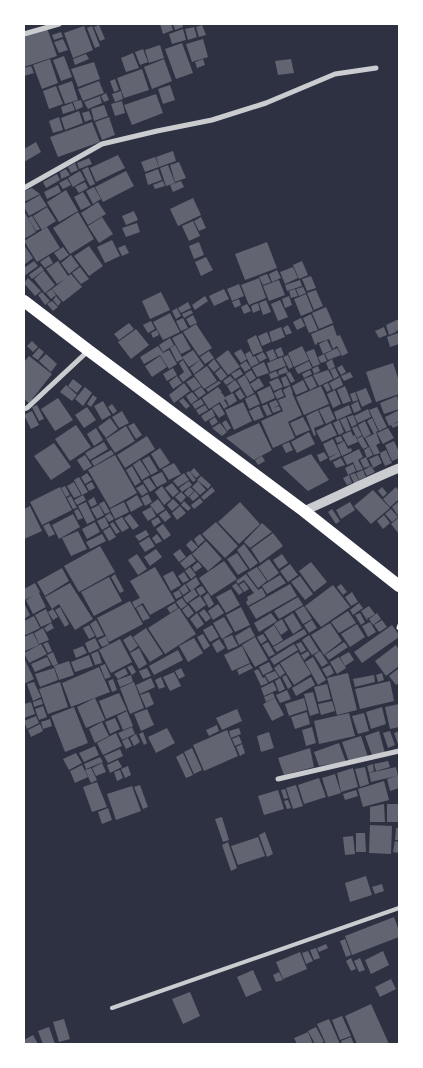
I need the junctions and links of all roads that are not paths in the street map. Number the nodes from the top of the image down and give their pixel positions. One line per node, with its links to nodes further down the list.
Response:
1 (59, 24): 2 (street)
2 (24, 34)
3 (376, 68): 4 (street)
4 (24, 188)
5 (24, 301): 6 (highway)
6 (88, 350): 7 (street); 9 (highway)
7 (24, 409)
8 (399, 468): 9 (street)
9 (304, 511): 10 (highway)
10 (399, 586)
11 (399, 750): 12 (street)
12 (278, 779)
13 (399, 908): 14 (lane)
14 (112, 1008)

